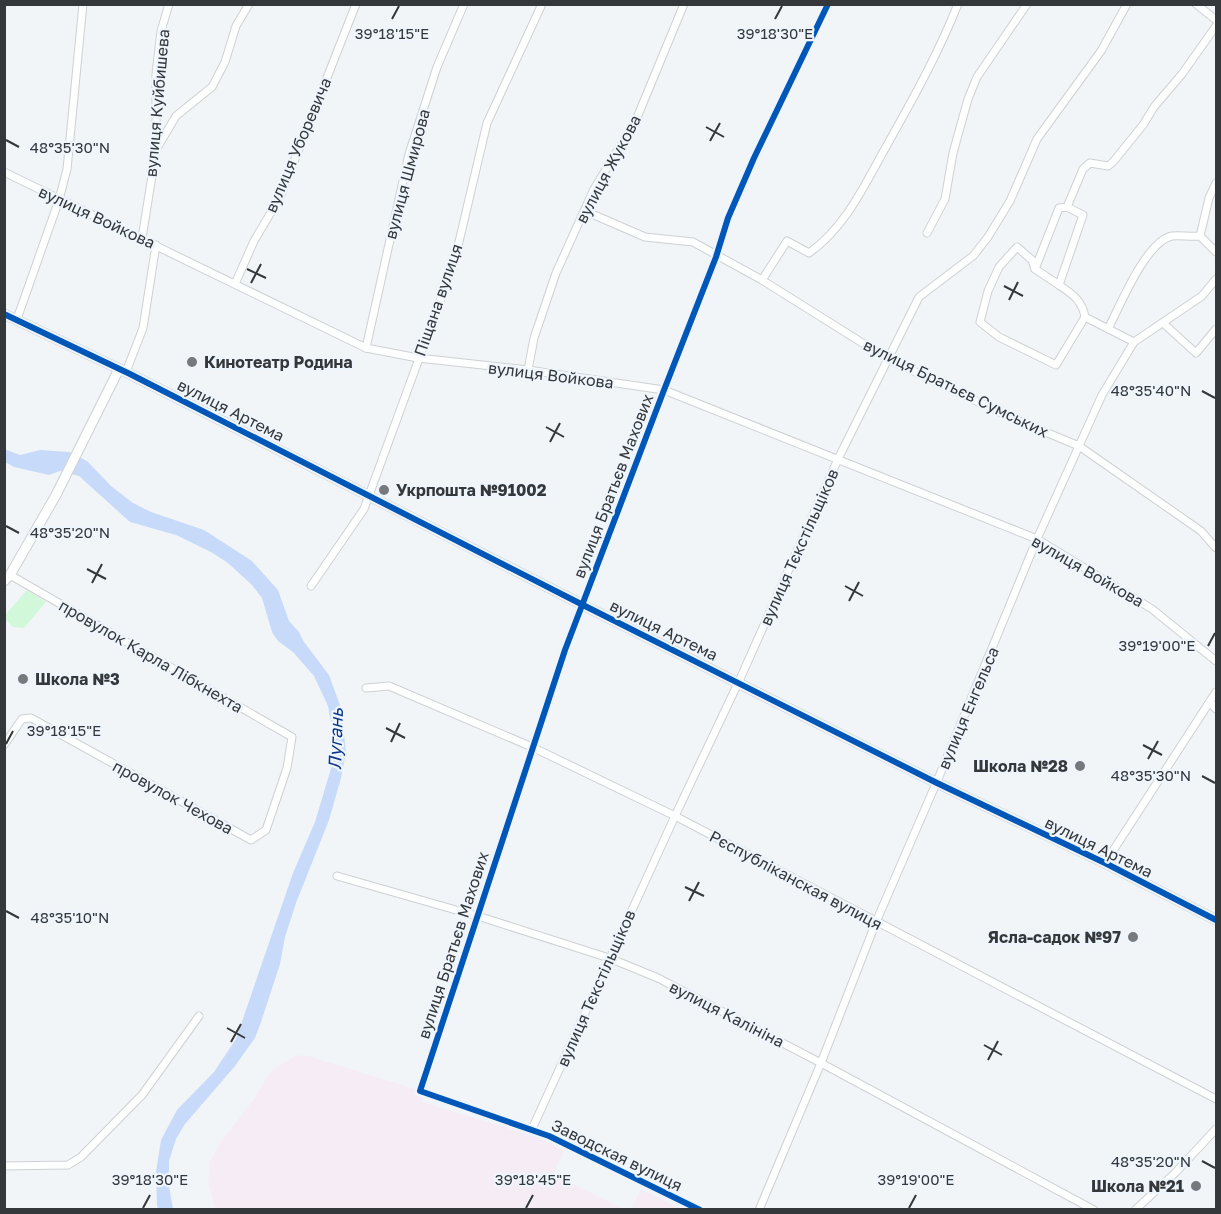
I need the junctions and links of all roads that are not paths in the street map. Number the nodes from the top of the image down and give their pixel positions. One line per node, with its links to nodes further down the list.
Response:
1 (83, 4): 18 (street)
2 (169, 4): 15 (street, вулиця Куйбишева)
3 (249, 4): 15 (street)
4 (356, 4): 30 (street, вулиця Уборевича)
5 (464, 4): 39 (street, вулиця Шмирова)
6 (542, 4): 40 (street, Піщана вулиця)
7 (684, 4): 20 (street, вулиця Жукова)
8 (828, 4): 26 (street, вулиця Братьєв Махових)
9 (958, 4): 29 (street)
10 (1028, 4): 21 (street)
11 (1126, 4): 41 (street, вулиця Тєкстільщіков)
12 (1196, 4): 13 (street)
13 (1216, 20)
14 (1216, 26): 19 (street)
15 (156, 151): 23 (street, вулиця Куйбишева)
16 (4, 172): 18 (street, вулиця Войкова)
17 (1216, 183): 22 (street)
18 (59, 200): 23 (street, вулиця Войкова); 34 (street)
19 (1067, 207): 27 (street); 31 (street)
20 (585, 211): 26 (street, вулиця Братьєв Сумських); 42 (street, вулиця Жукова)
21 (927, 233)
22 (1200, 236): 25 (street); 36 (street)
23 (142, 238): 24 (street, вулиця Войкова)
24 (156, 245): 30 (street, вулиця Войкова); 43 (street)
25 (1216, 252)
26 (717, 257): 29 (street, вулиця Братьєв Сумських); 44 (street, вулиця Братьєв Махових)
27 (1035, 269): 31 (street); 33 (street)
28 (1216, 279): 35 (street, вулиця Енгельса)
29 (762, 280): 41 (street, вулиця Братьєв Сумських)
30 (235, 284): 39 (street, вулиця Войкова)
31 (1059, 285): 33 (street)
32 (4, 314): 34 (street, вулиця Артема)
33 (1085, 317): 36 (street)
34 (17, 319): 43 (street, вулиця Артема)
35 (1163, 323): 37 (street); 38 (street, вулиця Енгельса)
36 (1108, 329): 38 (street)
37 (1216, 329)
38 (1134, 342): 45 (street, вулиця Енгельса)
39 (366, 348): 40 (street, вулиця Войкова)
40 (418, 358): 42 (street, вулиця Войкова); 47 (street, Піщана вулиця)
41 (888, 359): 45 (street, вулиця Братьєв Сумських); 46 (street, вулиця Тєкстільщіков)
42 (528, 370): 44 (street, вулиця Войкова)
43 (122, 371): 47 (street, вулиця Артема); 50 (street)
44 (664, 390): 46 (street, вулиця Войкова); 52 (street, вулиця Братьєв Махових)
45 (1079, 446): 48 (street, вулиця Енгельса); 49 (street, вулиця Братьєв Сумських)
46 (838, 459): 48 (street, вулиця Войкова); 54 (street, вулиця Тєкстільщіков)
47 (368, 495): 51 (street, Піщана вулиця); 52 (street, вулиця Артема)
48 (1037, 539): 53 (street, вулиця Войкова); 62 (street, вулиця Енгельса)
49 (1216, 548)
50 (7, 578): 59 (street, провулок Карла Лібкнехта)
51 (311, 586)
52 (583, 605): 54 (street, вулиця Артема); 61 (street, вулиця Братьєв Махових)
53 (1216, 661)
54 (739, 682): 62 (street, вулиця Артема); 63 (street, вулиця Тєкстільщіков)
55 (366, 688): 61 (street, Рєспубліканская вулиця)
56 (1216, 692): 57 (street)
57 (1210, 702): 58 (street); 64 (street)
58 (1216, 709)
59 (292, 737): 60 (street, провулок Чехова)
60 (4, 746)
61 (532, 747): 63 (street, Рєспубліканская вулиця); 66 (street, вулиця Братьєв Махових)
62 (937, 783): 64 (street, вулиця Артема); 68 (street, вулиця Енгельса)
63 (675, 816): 68 (street, Рєспубліканская вулиця); 69 (street, вулиця Тєкстільщіков)
64 (1105, 863): 67 (street, вулиця Артема)
65 (337, 876): 66 (street, вулиця Калініна)
66 (477, 916): 69 (street, вулиця Калініна); 72 (street, вулиця Братьєв Махових)
67 (1216, 920)
68 (876, 922): 71 (street, вулиця Енгельса); 73 (street, Рєспубліканская вулиця)
69 (609, 958): 71 (street, вулиця Калініна); 74 (street, вулиця Тєкстільщіков)
70 (199, 1016): 76 (street)
71 (821, 1063): 78 (street, вулиця Енгельса); 79 (street, вулиця Калініна)
72 (420, 1091): 74 (street, Заводская вулиця)
73 (1216, 1099)
74 (532, 1129): 77 (street, Заводская вулиця)
75 (1216, 1129): 80 (street)
76 (4, 1166)
77 (700, 1209)
78 (759, 1209)
79 (1094, 1209)
80 (1135, 1209)

